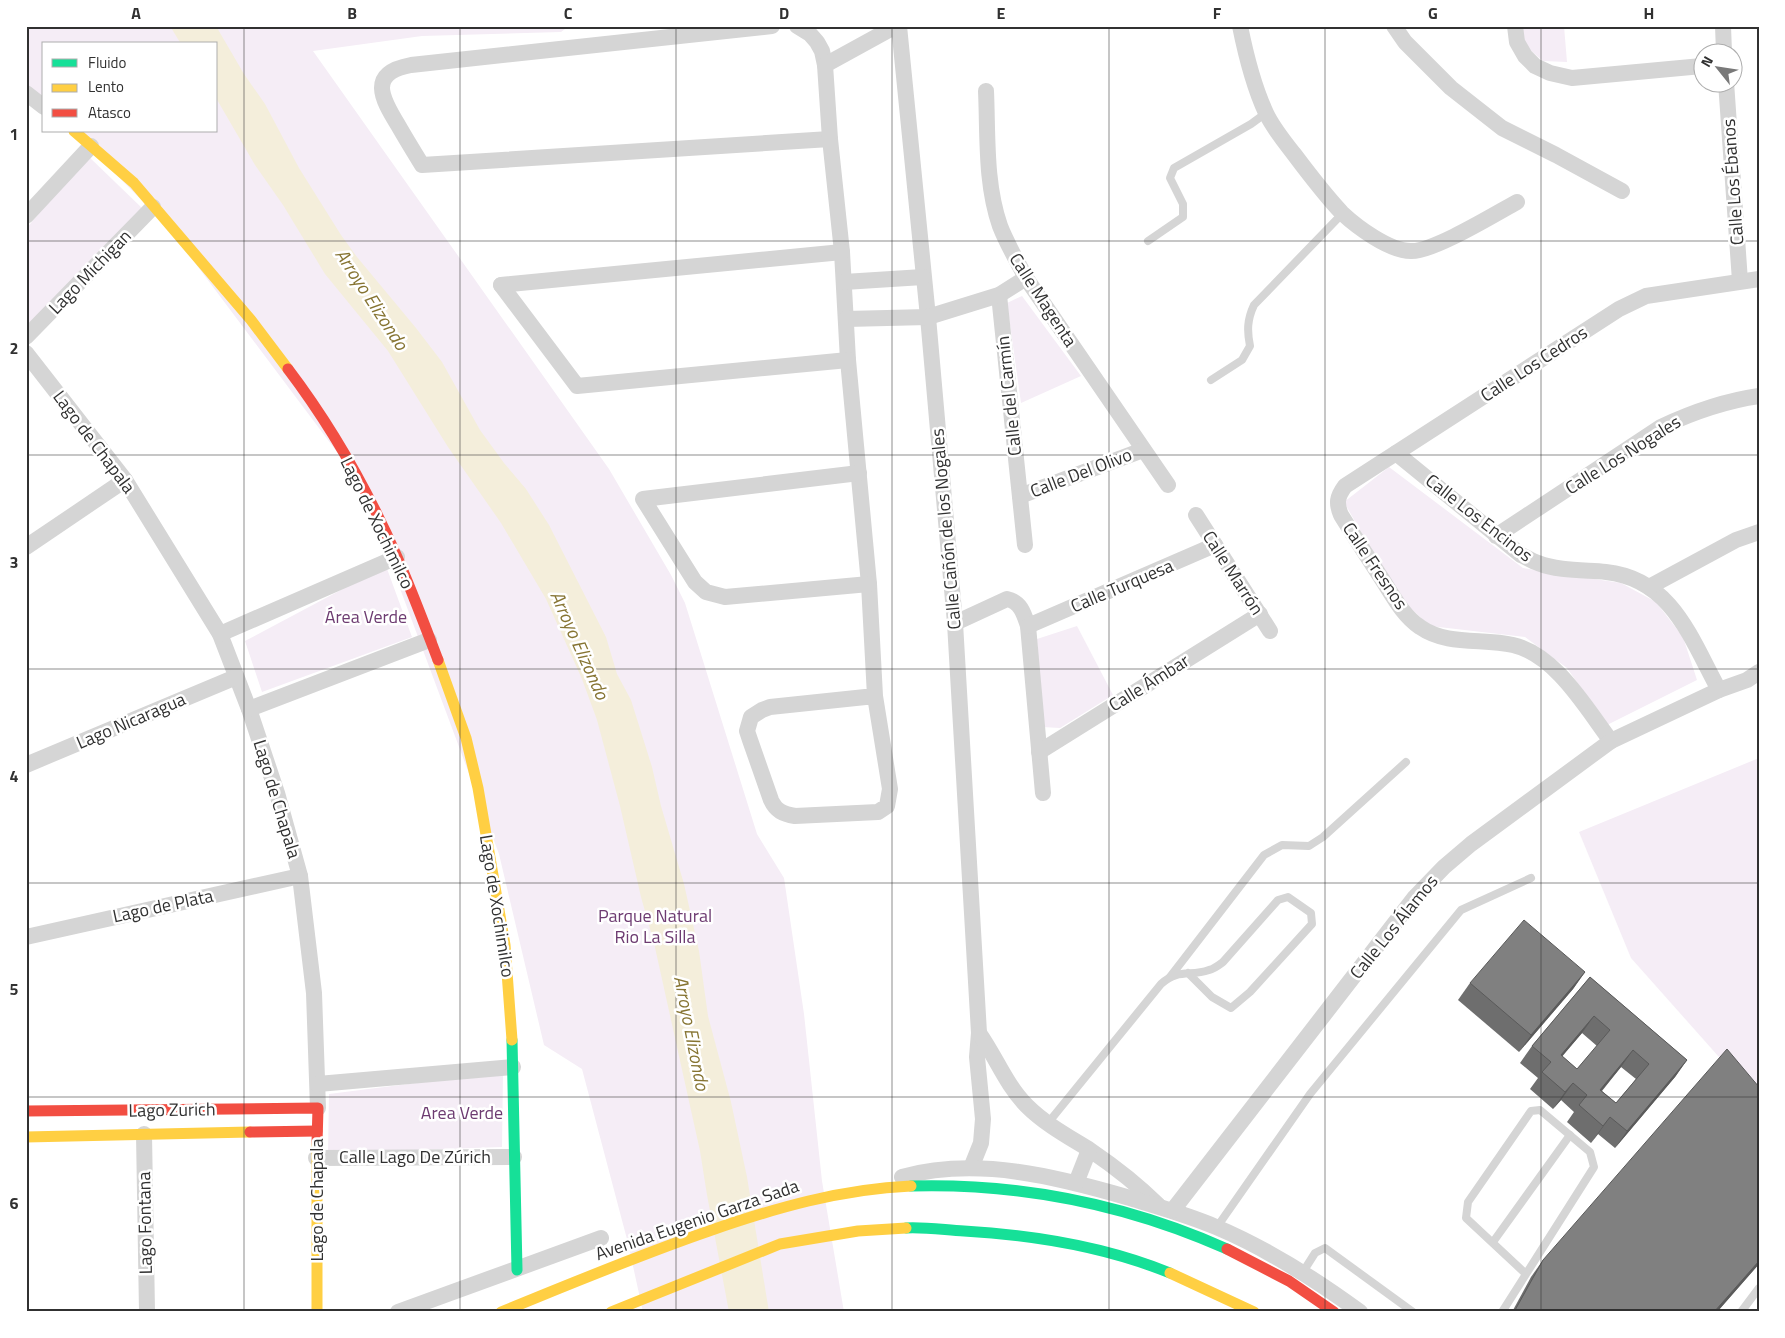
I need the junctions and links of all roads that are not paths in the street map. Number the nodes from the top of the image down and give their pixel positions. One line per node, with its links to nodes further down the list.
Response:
1 (772, 26): 17 (street)
2 (797, 26): 9 (street)
3 (897, 26): 9 (street); 26 (street, Calle Cañón de los Nogales)
4 (1240, 26): 15 (street)
5 (1394, 26): 19 (street)
6 (1515, 26): 10 (street)
7 (1723, 26): 8 (street)
8 (1724, 42)
9 (825, 65): 17 (street)
10 (1692, 67)
11 (986, 91): 27 (street, Calle Magenta)
12 (1727, 92): 29 (street, Calle Los Ébanos)
13 (26, 93): 14 (street)
14 (42, 105)
15 (1266, 114): 22 (street); 24 (lane)
16 (75, 132): 18 (main road, Lago de Xochimilco)
17 (830, 139): 25 (street)
18 (92, 146): 21 (main road, Lago de Xochimilco); 23 (street)
19 (1622, 191)
20 (1517, 202): 22 (street)
21 (153, 207): 34 (street, Lago Michigan); 52 (main road, Lago de Xochimilco)
22 (1343, 214): 37 (lane)
23 (26, 216)
24 (1148, 241)
25 (842, 252): 30 (street); 36 (street)
26 (923, 277): 30 (street); 32 (street, Calle Cañón de los Nogales)
27 (1026, 278): 31 (street); 39 (street, Calle Magenta)
28 (1759, 279): 29 (street, Calle Los Cedros)
29 (1740, 281): 40 (street, Calle Los Cedros)
30 (844, 282): 33 (street)
31 (999, 295): 32 (street); 44 (street, Calle del Carmín)
32 (928, 317): 33 (street); 56 (street, Calle Cañón de los Nogales)
33 (846, 319): 36 (street)
34 (26, 337)
35 (26, 353): 42 (street, Lago de Chapala)
36 (848, 360): 41 (street)
37 (1211, 380)
38 (1759, 396): 48 (street, Calle Los Nogales)
39 (1143, 450): 43 (street, Calle Magenta); 44 (street, Calle Del Olivo)
40 (1396, 453): 45 (street, Calle Los Cedros); 48 (street, Calle Los Encinos)
41 (859, 473): 53 (street); 53 (street)
42 (125, 480): 51 (street); 59 (street, Lago de Chapala)
43 (1168, 485)
44 (1020, 496): 49 (street, Calle del Carmín)
45 (1336, 504): 66 (street, Calle Fresnos)
46 (1196, 515): 50 (street, Calle Marrón)
47 (1759, 532): 54 (street)
48 (1496, 536): 54 (street, Calle Los Encinos)
49 (1025, 545)
50 (1215, 545): 55 (street, Calle Marrón); 57 (street, Calle Turquesa)
51 (26, 547)
52 (397, 557): 59 (street); 60 (main road, Lago de Xochimilco)
53 (869, 584): 64 (street)
54 (1648, 587): 63 (street, Calle Los Encinos)
55 (1260, 614): 58 (street, Calle Marrón); 67 (street, Calle Ámbar)
56 (955, 623): 57 (street); 76 (street, Calle Cañón de los Nogales)
57 (1028, 626): 67 (street)
58 (1270, 631)
59 (220, 634): 62 (street, Lago de Chapala)
60 (429, 640): 65 (street); 77 (main road, Lago de Xochimilco)
61 (1759, 672): 63 (street, Calle Los Álamos)
62 (236, 677): 65 (street, Lago de Chapala); 69 (street, Lago Nicaragua)
63 (1718, 690): 66 (street, Calle Los Álamos)
64 (875, 696): 64 (street)
65 (250, 710): 71 (street, Lago de Chapala)
66 (1612, 741): 92 (street, Calle Los Álamos)
67 (1039, 752): 70 (street)
68 (1406, 762): 75 (lane)
69 (26, 765)
70 (1043, 793)
71 (300, 876): 73 (street, Lago de Plata); 78 (street, Lago de Chapala)
72 (1531, 878): 93 (lane)
73 (26, 936)
74 (1188, 973): 74 (lane); 75 (lane)
75 (1170, 977): 81 (lane)
76 (979, 1033): 81 (street); 89 (street, Calle Cañón de los Nogales)
77 (513, 1067): 78 (street); 87 (main road, Lago de Xochimilco)
78 (318, 1084): 79 (street, Lago de Chapala)
79 (318, 1108): 80 (main road, Lago Zurich); 82 (main road, Lago de Chapala)
80 (26, 1112)
81 (1048, 1123): 86 (street)
82 (316, 1131): 83 (main road, Lago Zurich); 88 (main road, Lago de Chapala)
83 (144, 1134): 85 (main road, Lago Zurich); 100 (street, Lago Fontana)
84 (1570, 1135): 95 (lane); 95 (lane); 98 (lane)
85 (26, 1137)
86 (1089, 1150): 90 (street); 92 (street)
87 (514, 1157): 88 (street, Calle Lago De Zúrich); 96 (main road, Lago de Xochimilco)
88 (316, 1158): 101 (main road, Lago de Chapala)
89 (971, 1168): 90 (street); 91 (street)
90 (1076, 1182): 92 (street)
91 (872, 1188): 103 (main road, Avenida Eugenio Garza Sada); 106 (main road, Avenida Eugenio Garza Sada)
92 (1167, 1209): 93 (street)
93 (1217, 1227): 97 (street)
94 (601, 1238): 96 (street)
95 (1492, 1242): 98 (lane)
96 (517, 1270): 102 (street)
97 (1303, 1272): 107 (street); 108 (lane)
98 (1526, 1274): 109 (lane)
99 (1759, 1288): 110 (lane)
100 (147, 1312)
101 (317, 1312)
102 (398, 1312)
103 (501, 1312)
104 (611, 1312): 105 (main road)
105 (1254, 1312)
106 (1334, 1312)
107 (1360, 1312)
108 (1413, 1312)
109 (1502, 1312)
110 (1741, 1312)

